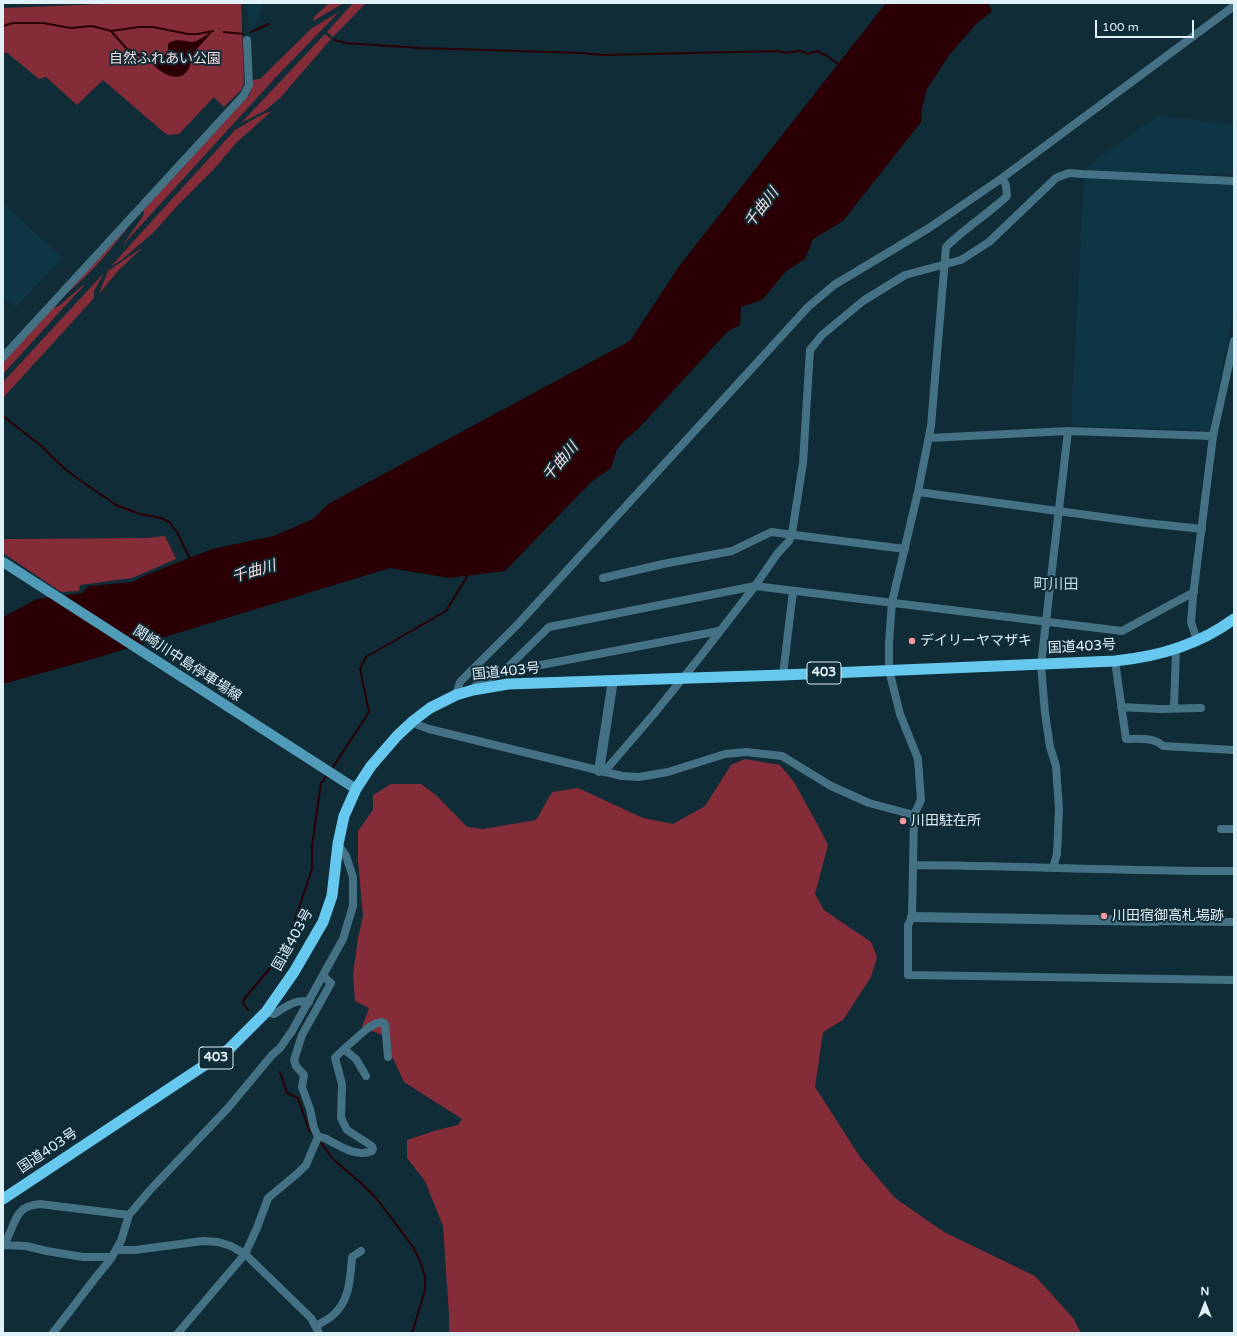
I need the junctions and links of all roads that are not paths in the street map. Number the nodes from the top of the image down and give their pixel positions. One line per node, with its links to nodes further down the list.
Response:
1 (1234, 6): 3 (street)
2 (247, 40): 7 (street)
3 (1002, 178): 5 (street); 35 (street)
4 (1234, 181): 5 (street)
5 (944, 264): 10 (street); 14 (street)
6 (1234, 341): 9 (street)
7 (3, 357)
8 (1068, 431): 9 (street); 10 (street); 12 (street)
9 (1213, 436): 13 (street)
10 (929, 438): 11 (street)
11 (918, 492): 12 (street); 15 (street)
12 (1058, 511): 13 (street); 23 (street)
13 (1202, 529): 20 (street)
14 (792, 533): 15 (street); 17 (street); 18 (street)
15 (904, 549): 21 (street)
16 (3, 562): 44 (main road, 関崎川中島停車場線)
17 (603, 578)
18 (755, 586): 19 (street); 24 (street); 30 (street)
19 (793, 591): 21 (street); 31 (street)
20 (1194, 592): 23 (street); 25 (street)
21 (892, 602): 23 (street); 29 (street)
22 (1234, 619): 25 (highway, 国道403号 / 403)
23 (1045, 622): 28 (street)
24 (719, 631): 30 (street); 32 (street)
25 (1197, 640): 26 (highway, 国道403号 / 403)
26 (1176, 648): 27 (highway, 国道403号 / 403); 38 (street)
27 (1115, 661): 28 (highway, 国道403号 / 403); 36 (street)
28 (1041, 665): 29 (highway, 国道403号 / 403); 50 (street)
29 (889, 670): 31 (highway, 国道403号 / 403); 45 (street)
30 (503, 672): 34 (street)
31 (783, 675): 32 (highway, 国道403号 / 403)
32 (683, 678): 33 (highway, 国道403号 / 403); 43 (street)
33 (613, 680): 34 (highway, 国道403号 / 403); 43 (street)
34 (473, 690): 35 (highway, 国道403号 / 403)
35 (456, 695): 37 (highway, 国道403号 / 403)
36 (1122, 707): 38 (street); 42 (street)
37 (430, 708): 40 (highway, 国道403号 / 403); 41 (street)
38 (1174, 708): 39 (street)
39 (1201, 708)
40 (413, 721): 41 (street); 44 (highway, 国道403号 / 403)
41 (427, 728): 43 (street)
42 (1234, 750)
43 (601, 772): 45 (street)
44 (352, 786): 48 (highway, 国道403号 / 403)
45 (914, 815): 49 (street)
46 (1234, 829): 47 (street)
47 (1221, 830)
48 (338, 844): 55 (street); 58 (highway, 国道403号 / 403)
49 (913, 865): 50 (street); 52 (street)
50 (1053, 868): 51 (street)
51 (1234, 871)
52 (912, 917): 53 (street); 56 (street)
53 (1157, 921): 54 (street)
54 (1234, 922)
55 (323, 976): 57 (street); 62 (street)
56 (1234, 980)
57 (309, 1002): 58 (street); 64 (street)
58 (266, 1012): 63 (highway, 国道403号 / 403)
59 (344, 1050): 60 (street); 61 (street); 62 (street)
60 (388, 1057)
61 (366, 1076)
62 (318, 1138): 68 (street)
63 (3, 1199)
64 (130, 1215): 65 (street); 67 (street)
65 (3, 1246): 67 (street)
66 (361, 1251): 69 (street)
67 (114, 1253): 68 (street); 70 (street)
68 (245, 1254): 69 (street); 71 (street)
69 (317, 1331)
70 (53, 1333)
71 (178, 1333)

